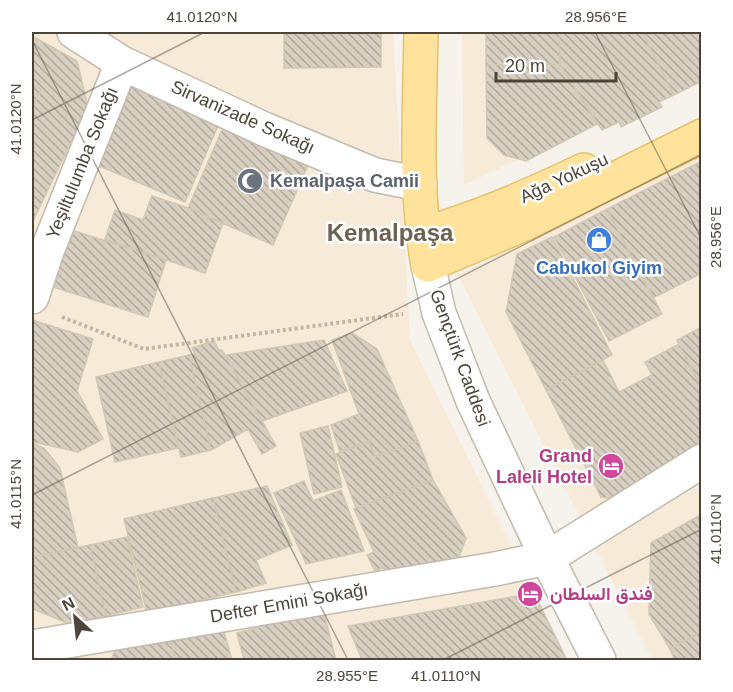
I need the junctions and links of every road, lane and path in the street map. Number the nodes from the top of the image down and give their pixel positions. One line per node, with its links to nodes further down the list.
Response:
1 (74, 32): 3 (street, Sirvanizade Sokağı)
2 (421, 32): 6 (main road, Gençtürk Caddesi)
3 (122, 63): 6 (street, Sirvanizade Sokağı); 7 (street, Yeşiltulumba Sokağı)
4 (702, 113): 8 (main road, Ağa Yokuşu)
5 (702, 136): 8 (main road, Ağa Yokuşu)
6 (420, 184): 8 (main road, Gençtürk Caddesi)
7 (40, 248): 9 (street, Yeşiltulumba Sokağı)
8 (425, 249): 10 (street, Gençtürk Caddesi)
9 (42, 305): 10 (path)
10 (439, 313): 12 (street, Gençtürk Caddesi)
11 (702, 461): 12 (street)
12 (547, 558): 13 (street, Defter Emini Sokağı); 14 (street, Gençtürk Caddesi)
13 (40, 643)
14 (599, 660)

